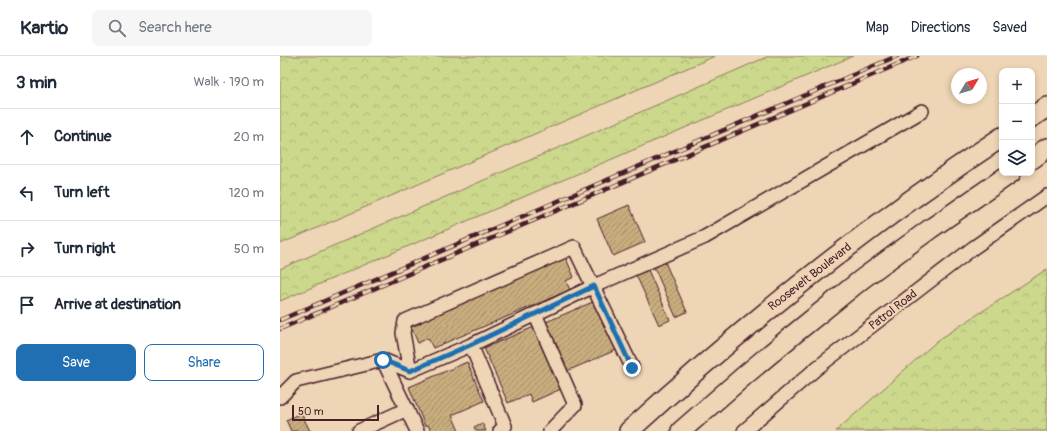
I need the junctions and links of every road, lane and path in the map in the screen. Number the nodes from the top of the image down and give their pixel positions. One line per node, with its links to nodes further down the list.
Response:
1 (1047, 107): 3 (highway)
2 (922, 111): 9 (street)
3 (1035, 115)
4 (999, 138): 21 (highway, Roosevelt Boulevard)
5 (1047, 148): 6 (highway)
6 (1035, 156)
7 (1007, 176): 22 (highway)
8 (1047, 196): 23 (street, Patrol Road)
9 (594, 286): 10 (street); 13 (street); 14 (street)
10 (535, 314): 11 (street); 20 (street)
11 (470, 345): 14 (street); 19 (street)
12 (383, 360): 14 (street); 15 (street); 16 (street)
13 (632, 368)
14 (410, 371)
15 (280, 397)
16 (407, 409): 17 (street); 18 (street)
17 (359, 431)
18 (417, 431)
19 (500, 431)
20 (550, 431)
21 (629, 431)
22 (681, 431)
23 (744, 431)

